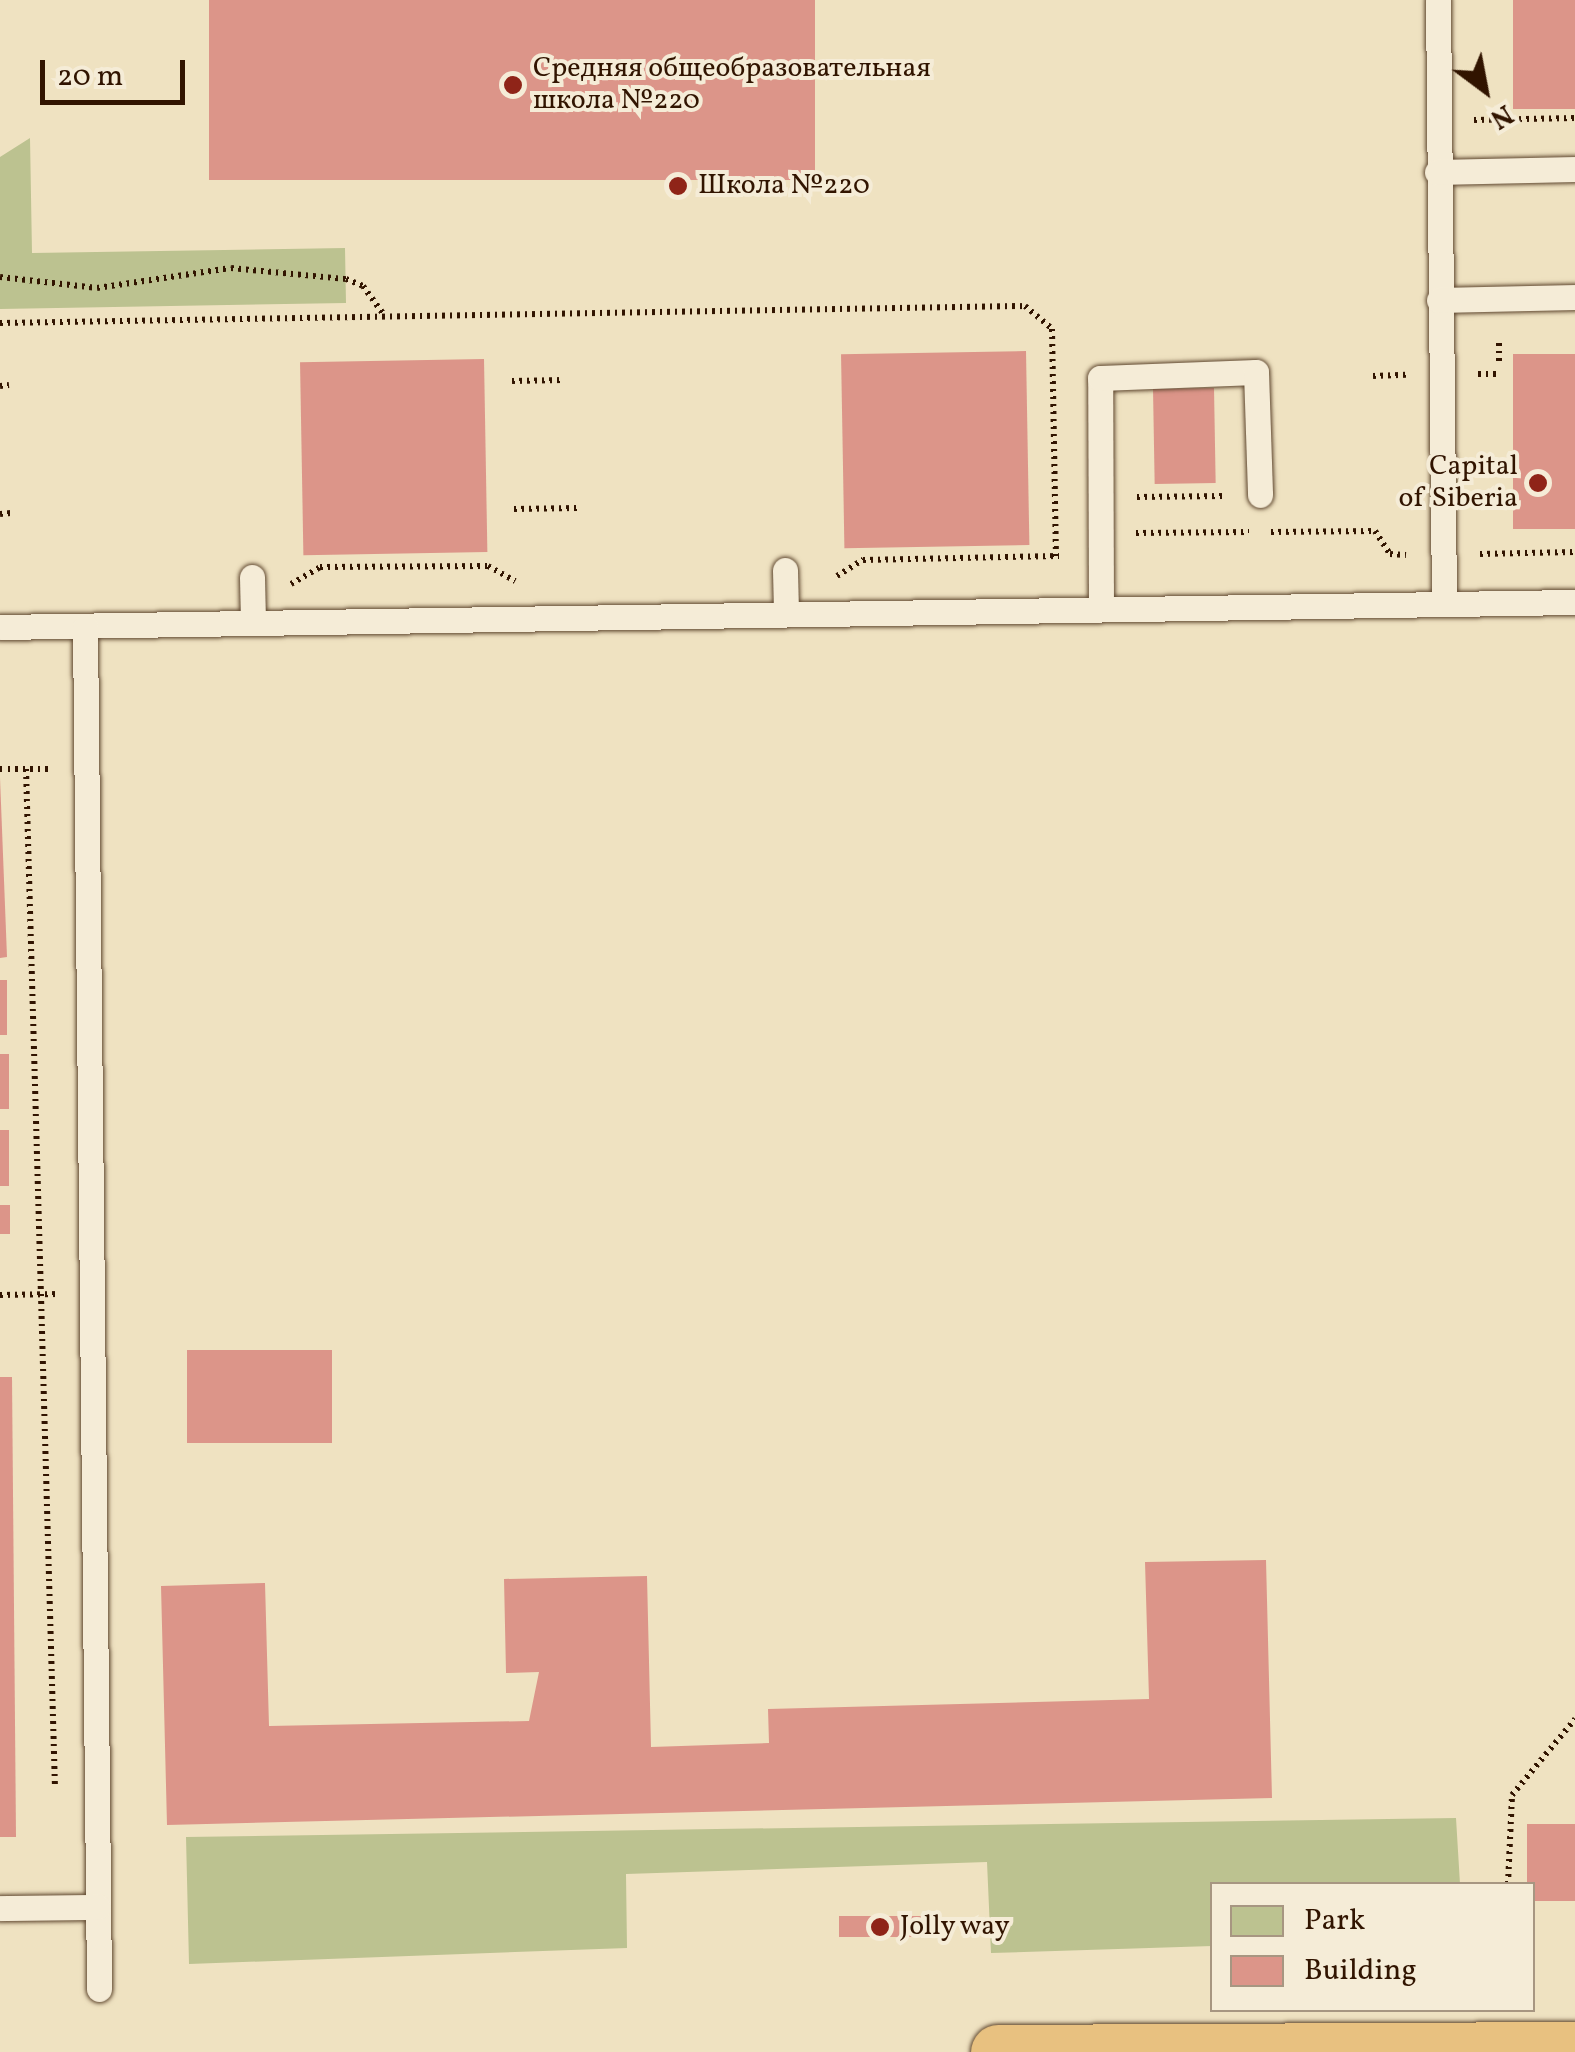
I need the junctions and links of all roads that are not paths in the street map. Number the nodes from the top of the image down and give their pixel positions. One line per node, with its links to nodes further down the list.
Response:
1 (1438, 0): 3 (lane)
2 (1575, 169): 3 (lane)
3 (1438, 172): 5 (lane)
4 (1575, 297): 5 (lane)
5 (1439, 300): 10 (lane)
6 (1260, 495): 11 (lane)
7 (786, 570): 12 (lane)
8 (252, 577): 13 (lane)
9 (1575, 602): 10 (lane)
10 (1444, 604): 11 (lane)
11 (1102, 608): 12 (lane)
12 (786, 612): 13 (lane)
13 (253, 620): 15 (lane)
14 (0, 627): 15 (lane)
15 (85, 627): 16 (lane)
16 (98, 1906): 17 (lane); 18 (lane)
17 (0, 1908)
18 (99, 1989)
19 (1575, 2049): 20 (highway)
20 (998, 2052)

